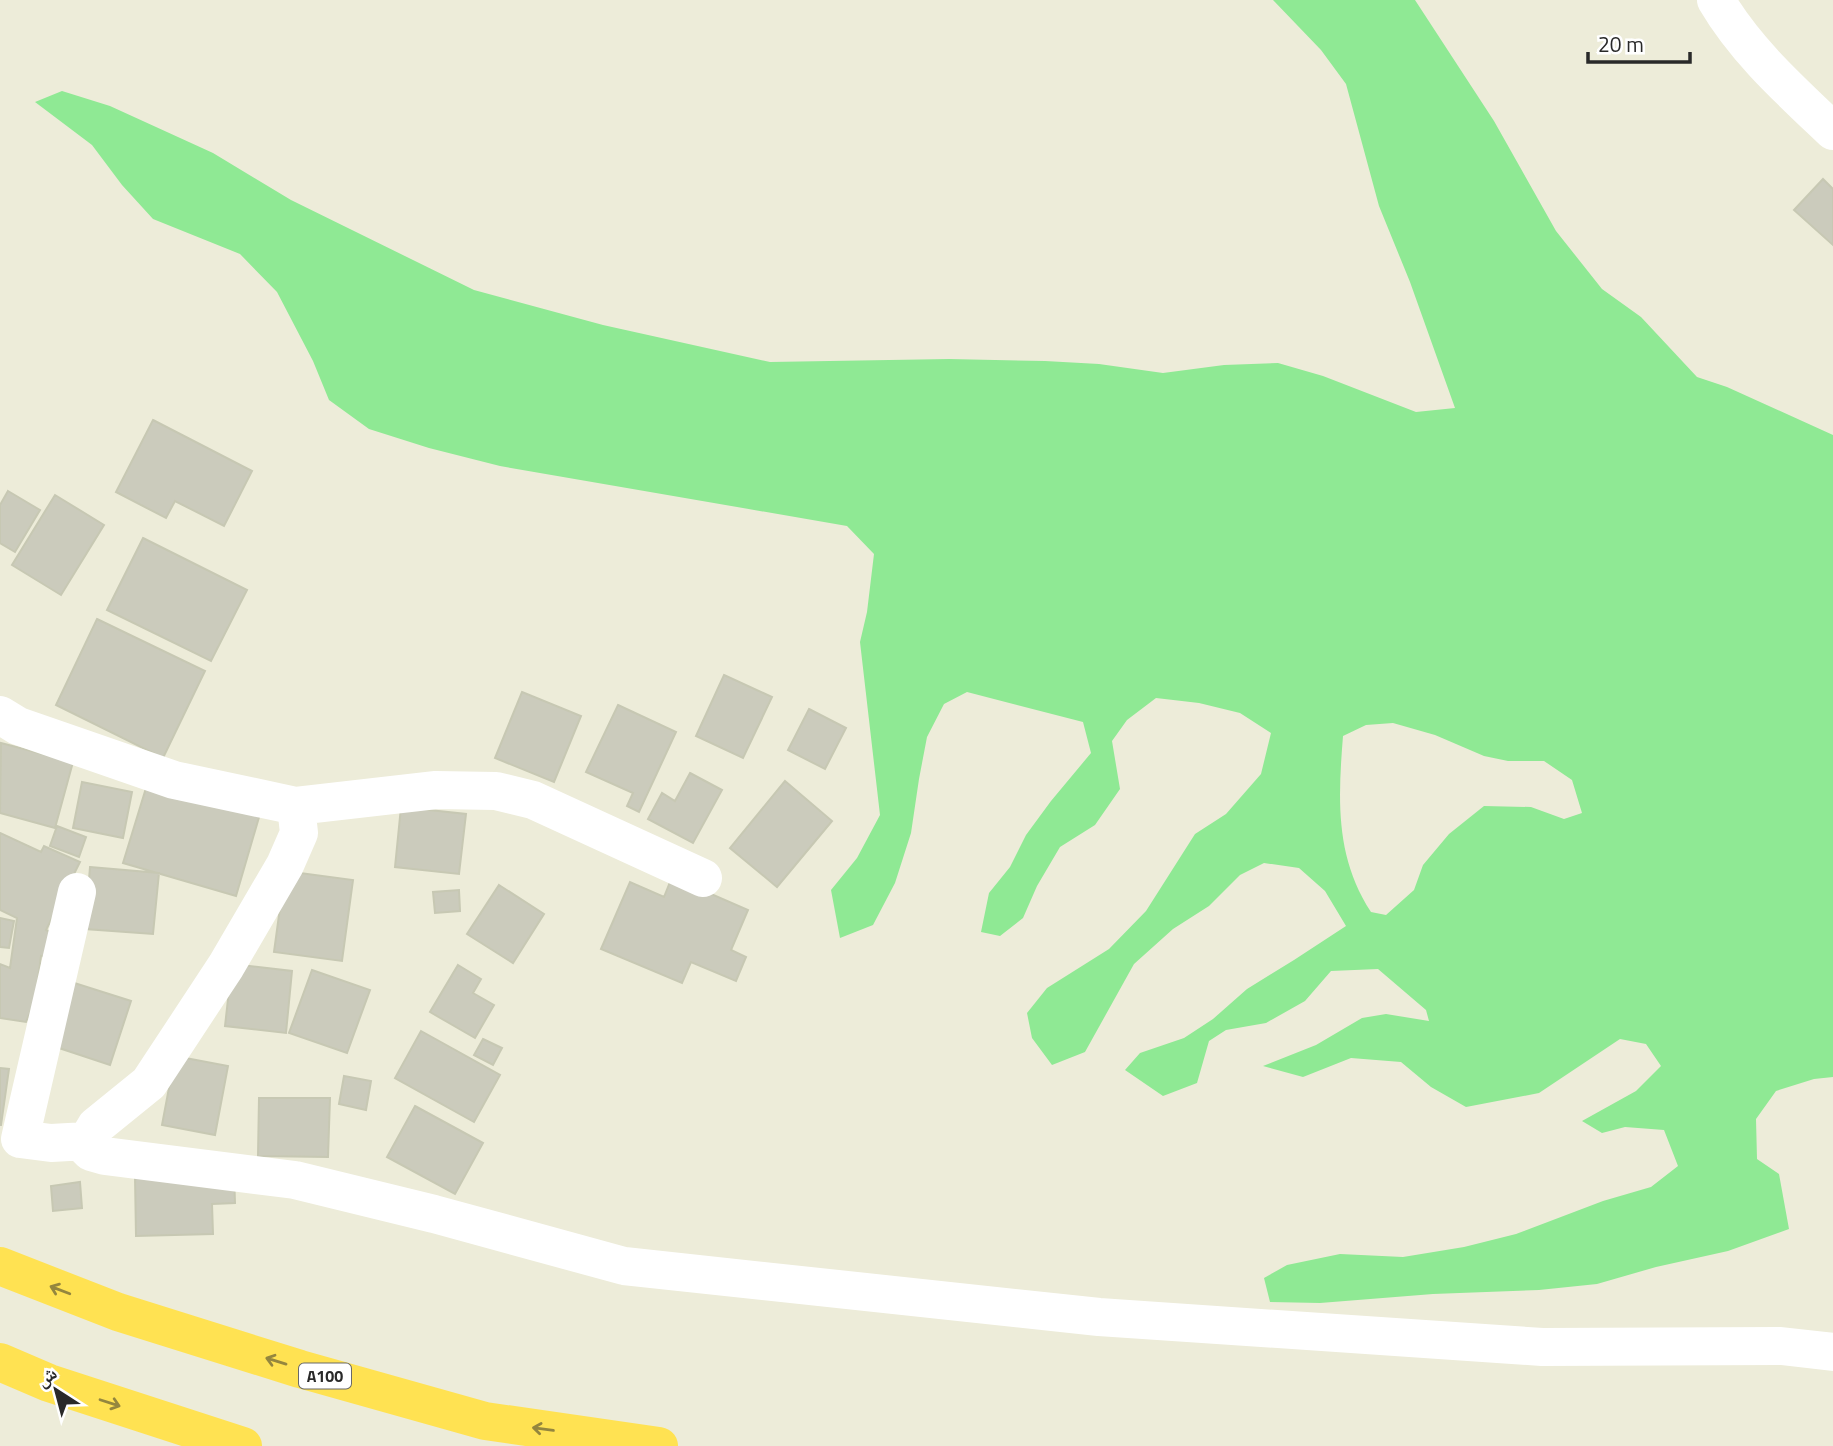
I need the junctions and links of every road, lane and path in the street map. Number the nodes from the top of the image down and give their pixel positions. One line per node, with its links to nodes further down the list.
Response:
1 (1716, 0): 2 (street)
2 (1833, 131)
3 (0, 715): 4 (street)
4 (296, 806): 5 (street); 7 (street)
5 (703, 878)
6 (77, 892): 7 (street)
7 (87, 1141): 9 (street)
8 (0, 1266): 12 (highway, A100 / A100, one-way to 8)
9 (1833, 1352)
10 (0, 1362): 11 (highway, one-way to 11)
11 (243, 1446)
12 (659, 1446)

